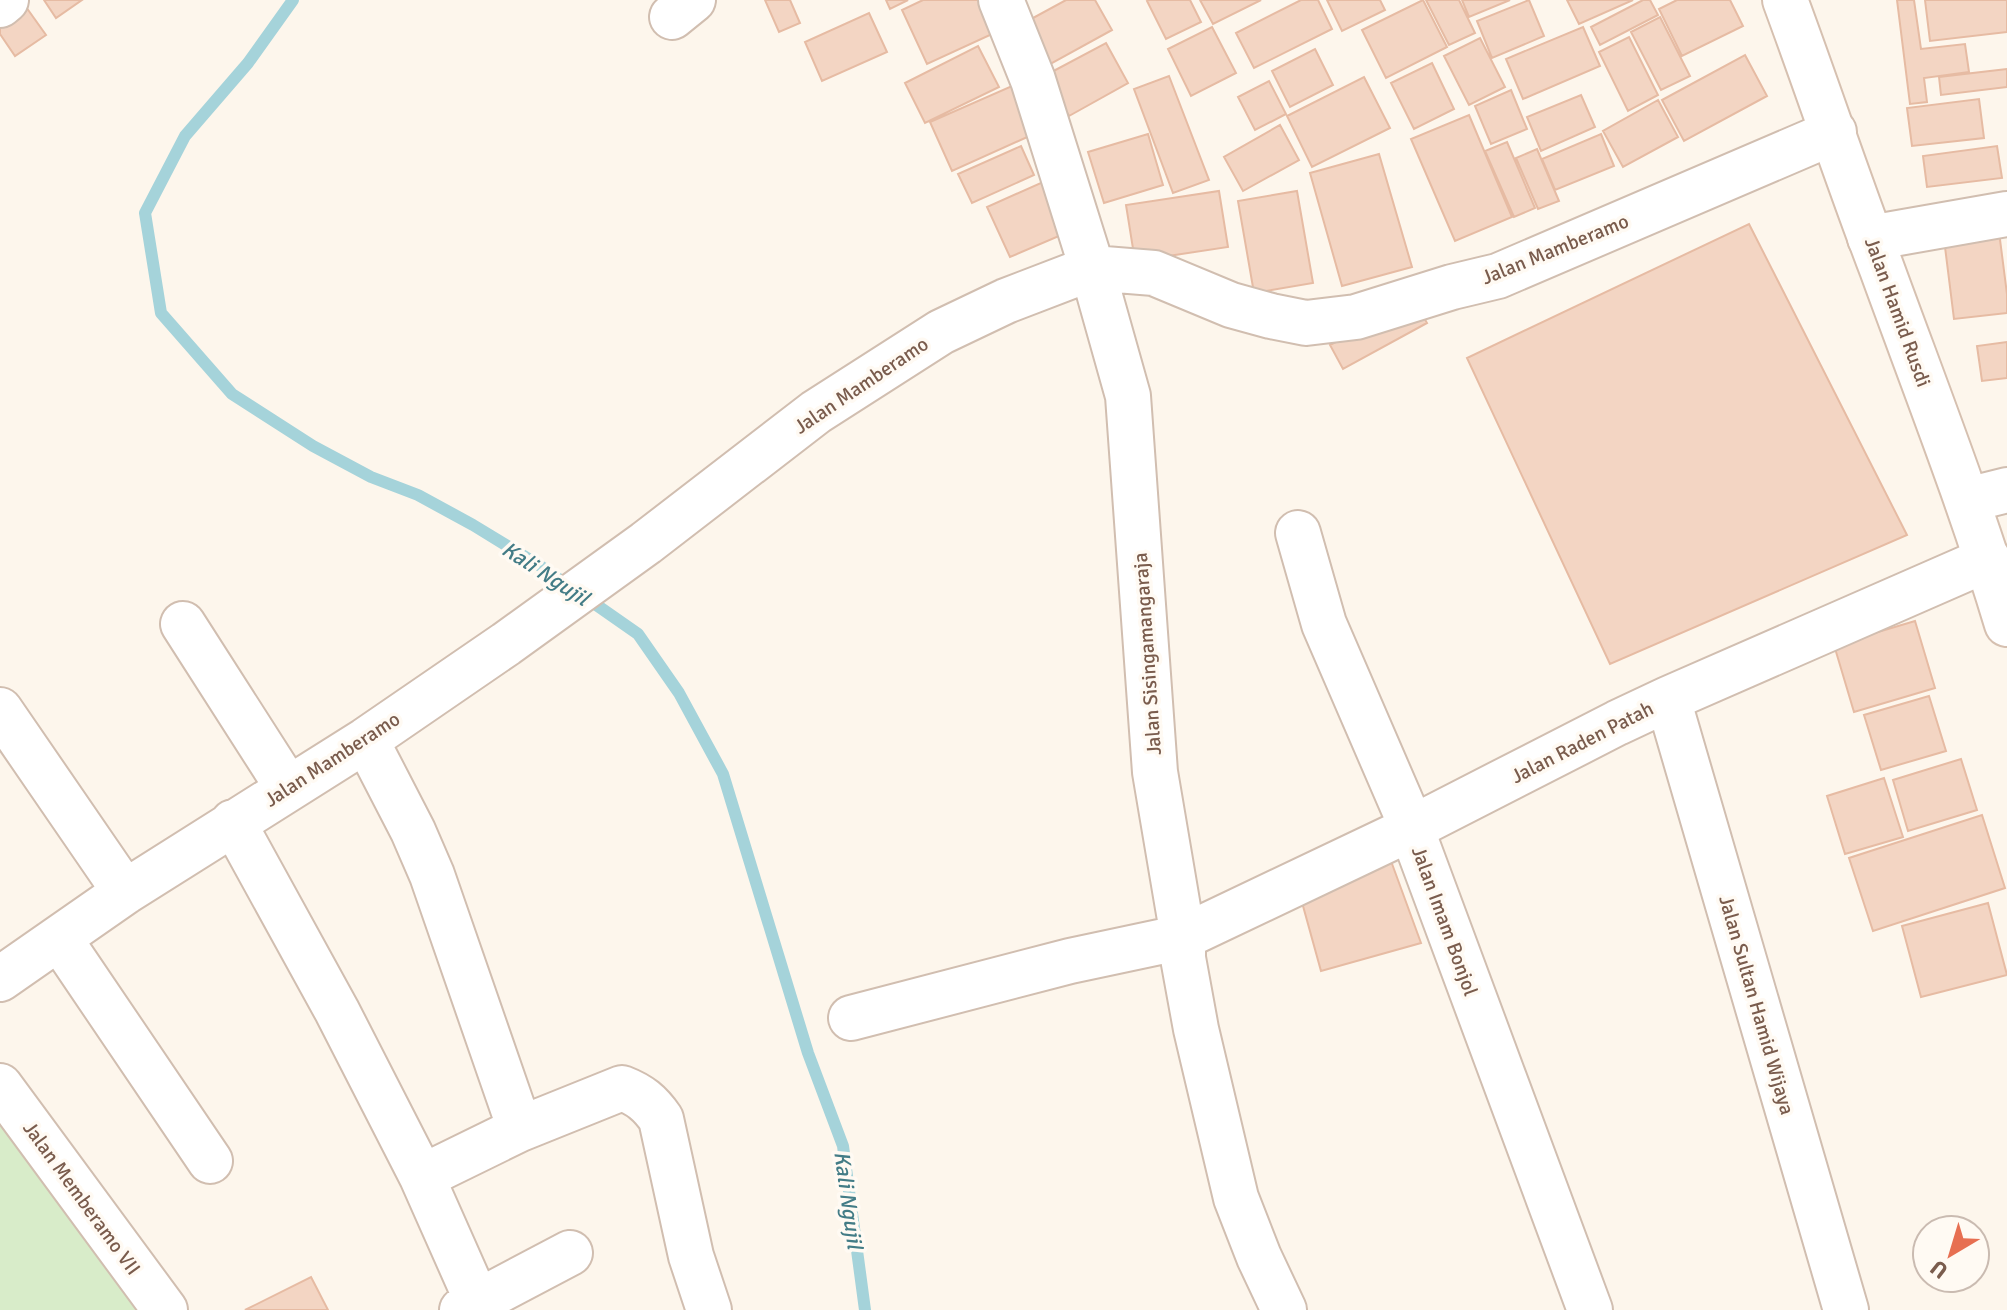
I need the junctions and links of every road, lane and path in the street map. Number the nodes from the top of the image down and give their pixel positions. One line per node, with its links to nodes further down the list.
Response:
1 (6, 0): 4 (street)
2 (1001, 0): 8 (street, Jalan Sisingamangaraja)
3 (1785, 0): 5 (street, Jalan Hamid Rusdi)
4 (0, 5)
5 (1834, 132): 7 (street, Jalan Hamid Rusdi); 8 (street, Jalan Mamberamo)
6 (2007, 214): 7 (street)
7 (1870, 238): 9 (street, Jalan Hamid Rusdi)
8 (1092, 268): 16 (street, Jalan Mamberamo); 21 (street, Jalan Sisingamangaraja)
9 (1987, 495): 11 (street, Jalan Hamid Rusdi)
10 (1298, 533): 19 (street, Jalan Imam Bonjol)
11 (1988, 559): 13 (street, Jalan Hamid Rusdi); 14 (street, Jalan Raden Patah)
12 (183, 624): 17 (street)
13 (2007, 624)
14 (1668, 699): 19 (street, Jalan Raden Patah); 35 (street, Jalan Sultan Hamid Wijaya)
15 (0, 710): 20 (street)
16 (366, 740): 17 (street, Jalan Mamberamo); 26 (street)
17 (288, 788): 18 (street, Jalan Mamberamo)
18 (233, 822): 20 (street, Jalan Mamberamo); 28 (street)
19 (1410, 829): 21 (street, Jalan Raden Patah); 34 (street, Jalan Imam Bonjol)
20 (125, 892): 22 (street, Jalan Mamberamo)
21 (1183, 937): 24 (street, Jalan Raden Patah); 33 (street, Jalan Sisingamangaraja)
22 (59, 938): 23 (street, Jalan Mamberamo); 27 (street)
23 (0, 979)
24 (851, 1018)
25 (0, 1086): 31 (street, Jalan Memberamo VII)
26 (520, 1129): 28 (street); 32 (street)
27 (210, 1161)
28 (422, 1177): 30 (street)
29 (570, 1253): 30 (street)
30 (474, 1308)
31 (165, 1310)
32 (709, 1310)
33 (1284, 1310)
34 (1590, 1310)
35 (1846, 1310)

